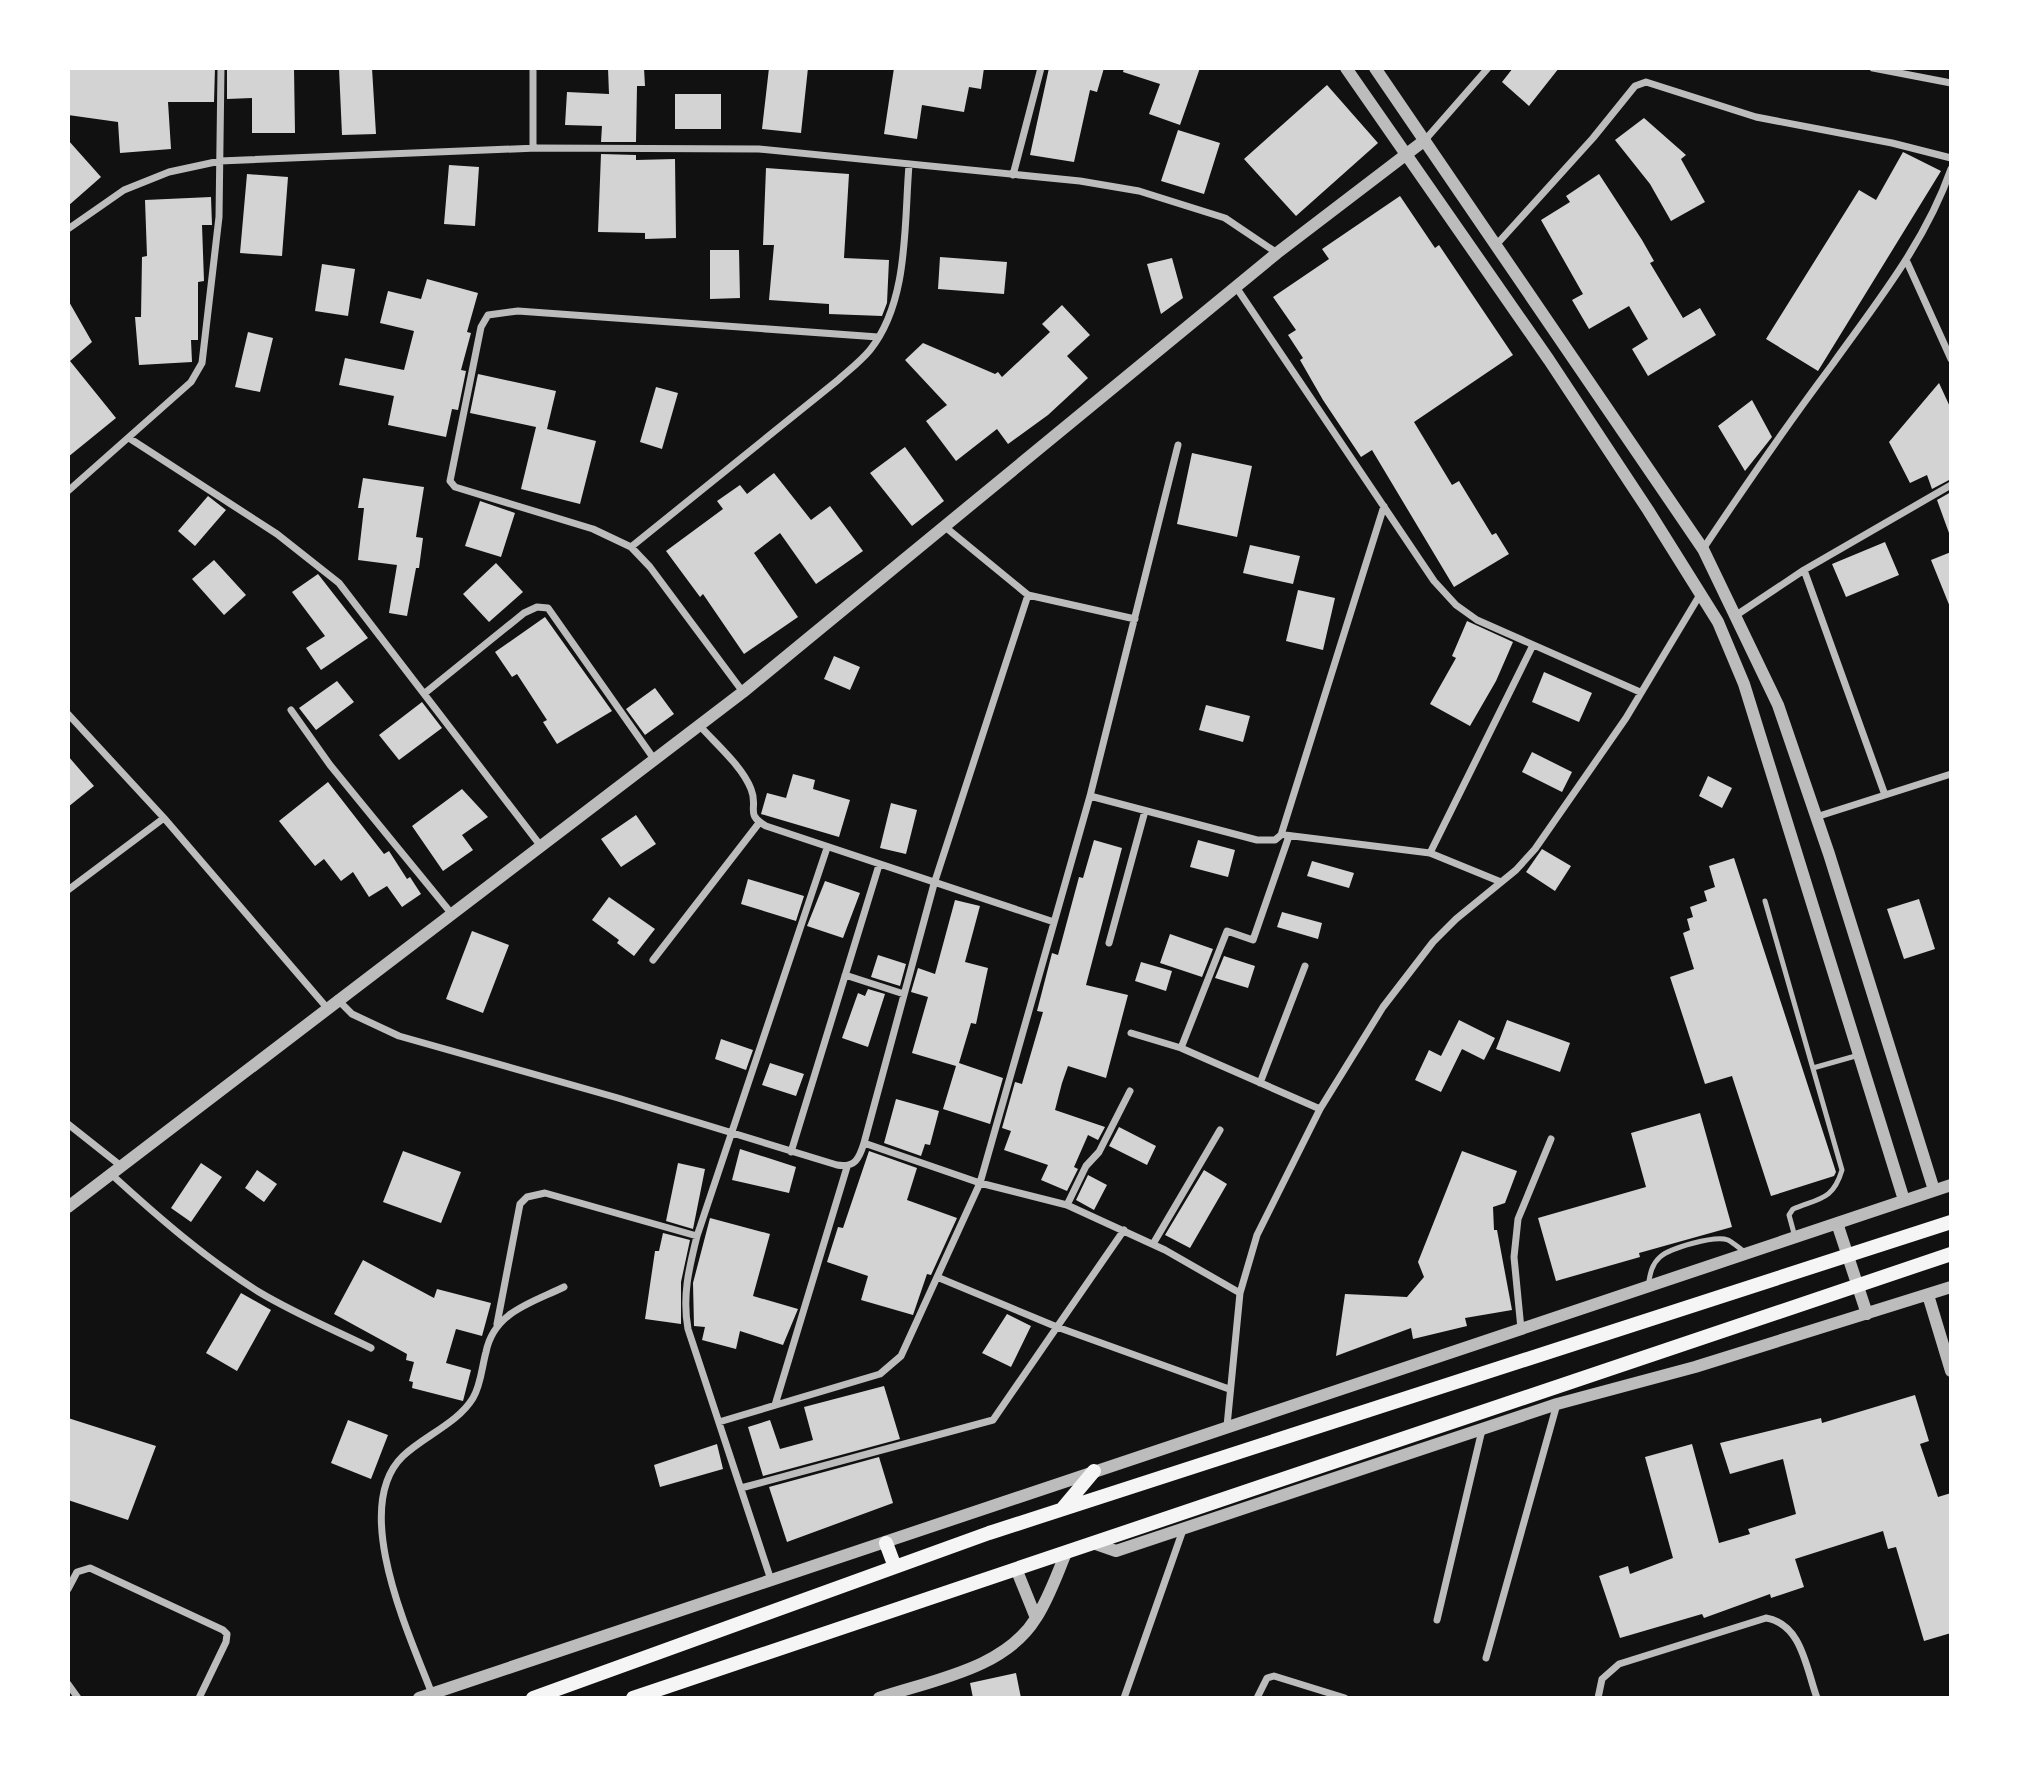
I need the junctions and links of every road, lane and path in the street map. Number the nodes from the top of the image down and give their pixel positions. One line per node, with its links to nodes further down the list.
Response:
1 (221, 68): 13 (street)
2 (533, 68): 10 (street)
3 (1041, 68): 16 (street)
4 (1346, 68): 11 (street)
5 (1375, 68): 9 (street)
6 (1488, 68): 9 (street)
7 (1873, 68): 8 (street)
8 (1951, 83)
9 (1425, 140): 11 (street); 20 (street)
10 (533, 148): 13 (street); 14 (street)
11 (1407, 154): 21 (street); 35 (street)
12 (1951, 158): 20 (street)
13 (220, 161): 19 (street); 26 (street)
14 (909, 165): 16 (street); 24 (street)
15 (1951, 169): 17 (street)
16 (1013, 175): 21 (street)
17 (1941, 196): 18 (street); 22 (street)
18 (1951, 199)
19 (68, 229)
20 (1497, 244): 33 (street)
21 (1277, 253): 23 (street)
22 (1907, 262): 25 (street); 33 (street)
23 (1236, 287): 30 (street); 31 (street)
24 (878, 337): 32 (street); 32 (street)
25 (1951, 359)
26 (129, 438): 29 (street); 42 (street)
27 (1178, 446): 38 (street)
28 (1951, 485): 34 (street)
29 (68, 491)
30 (1384, 506): 39 (street); 54 (street)
31 (944, 526): 36 (street); 40 (street)
32 (631, 547): 40 (street)
33 (1703, 549): 37 (street)
34 (1804, 569): 37 (street); 48 (street)
35 (1701, 592): 41 (street); 73 (street)
36 (1028, 595): 38 (street); 60 (street)
37 (1735, 616): 51 (street)
38 (1135, 619): 49 (street)
39 (1533, 645): 41 (street); 57 (street)
40 (743, 692): 45 (street)
41 (1640, 692): 59 (street)
42 (425, 693): 46 (street); 55 (street)
43 (291, 710): 63 (street)
44 (68, 714): 52 (street)
45 (699, 725): 46 (street); 53 (street)
46 (654, 759): 55 (street)
47 (1951, 774): 48 (street)
48 (1885, 795): 51 (street)
49 (1090, 796): 50 (street); 64 (street)
50 (1145, 811): 54 (street); 65 (street)
51 (1816, 817): 88 (street)
52 (164, 818): 61 (street); 70 (street)
53 (759, 823): 56 (street); 66 (street)
54 (1285, 835): 57 (street); 72 (street)
55 (540, 845): 63 (street)
56 (827, 848): 58 (street); 80 (street)
57 (1430, 853): 59 (street)
58 (879, 865): 60 (street); 68 (street)
59 (1501, 882): 77 (street)
60 (934, 884): 64 (street); 69 (street)
61 (68, 890)
62 (1765, 901): 74 (lane)
63 (451, 913): 70 (street)
64 (1054, 922): 86 (street)
65 (1110, 943)
66 (653, 960)
67 (1305, 967): 75 (street)
68 (845, 975): 69 (street); 83 (street)
69 (904, 994): 82 (street)
70 (333, 1004): 80 (street); 85 (street)
71 (1131, 1033): 72 (street)
72 (1181, 1048): 75 (street)
73 (1859, 1055): 74 (lane); 89 (street)
74 (1813, 1068): 96 (lane)
75 (1260, 1083): 77 (street)
76 (1130, 1091): 90 (street)
77 (1320, 1109): 104 (street)
78 (68, 1124): 85 (street)
79 (1220, 1130): 97 (street)
80 (732, 1132): 83 (street); 95 (street)
81 (1551, 1139): 109 (street)
82 (864, 1143): 84 (street); 86 (street)
83 (791, 1152): 84 (street)
84 (847, 1167): 114 (street)
85 (116, 1170): 91 (street); 110 (street)
86 (979, 1183): 90 (street); 100 (street)
87 (1951, 1185): 88 (street)
88 (1934, 1190): 89 (street)
89 (1903, 1200): 93 (street)
90 (1067, 1205): 94 (street)
91 (68, 1208)
92 (1951, 1222): 120 (main road)
93 (1837, 1223): 96 (street); 106 (street)
94 (1124, 1230): 97 (street); 108 (street)
95 (697, 1236): 107 (street); 115 (street)
96 (1795, 1237): 98 (street)
97 (1153, 1244): 104 (street)
98 (1746, 1253): 101 (street); 101 (lane)
99 (1951, 1254): 123 (main road)
100 (937, 1277): 108 (street); 114 (street)
101 (1648, 1286): 109 (street)
102 (564, 1287): 107 (street)
103 (1951, 1287): 105 (street)
104 (1240, 1293): 112 (street)
105 (1928, 1295): 106 (street); 111 (street)
106 (1867, 1314): 113 (street)
107 (497, 1325): 133 (street)
108 (1057, 1327): 112 (street); 119 (street)
109 (1521, 1329): 116 (street)
110 (371, 1348)
111 (1951, 1371)
112 (1229, 1389): 116 (street)
113 (1557, 1404): 117 (street); 131 (street)
114 (775, 1405): 115 (street)
115 (719, 1422): 119 (street)
116 (1227, 1426): 118 (street)
117 (1482, 1429): 121 (street); 130 (street)
118 (1094, 1471): 120 (main road); 122 (street)
119 (741, 1488): 127 (street)
120 (1062, 1509): 125 (main road)
121 (1185, 1527): 123 (street); 139 (street)
122 (886, 1543): 125 (main road); 127 (street)
123 (1093, 1543): 124 (main road)
124 (1066, 1553): 126 (main road); 129 (street)
125 (895, 1567): 136 (main road)
126 (1017, 1571): 129 (street); 137 (main road)
127 (771, 1580): 133 (street)
128 (68, 1589): 135 (street)
129 (1036, 1618): 138 (street)
130 (1437, 1620)
131 (1486, 1658)
132 (68, 1684): 134 (street)
133 (426, 1696)
134 (78, 1698)
135 (199, 1698)
136 (533, 1698)
137 (633, 1698)
138 (879, 1698)
139 (1124, 1698)
140 (1257, 1698): 141 (street)
141 (1345, 1698)
142 (1598, 1698): 143 (street)
143 (1817, 1698)

